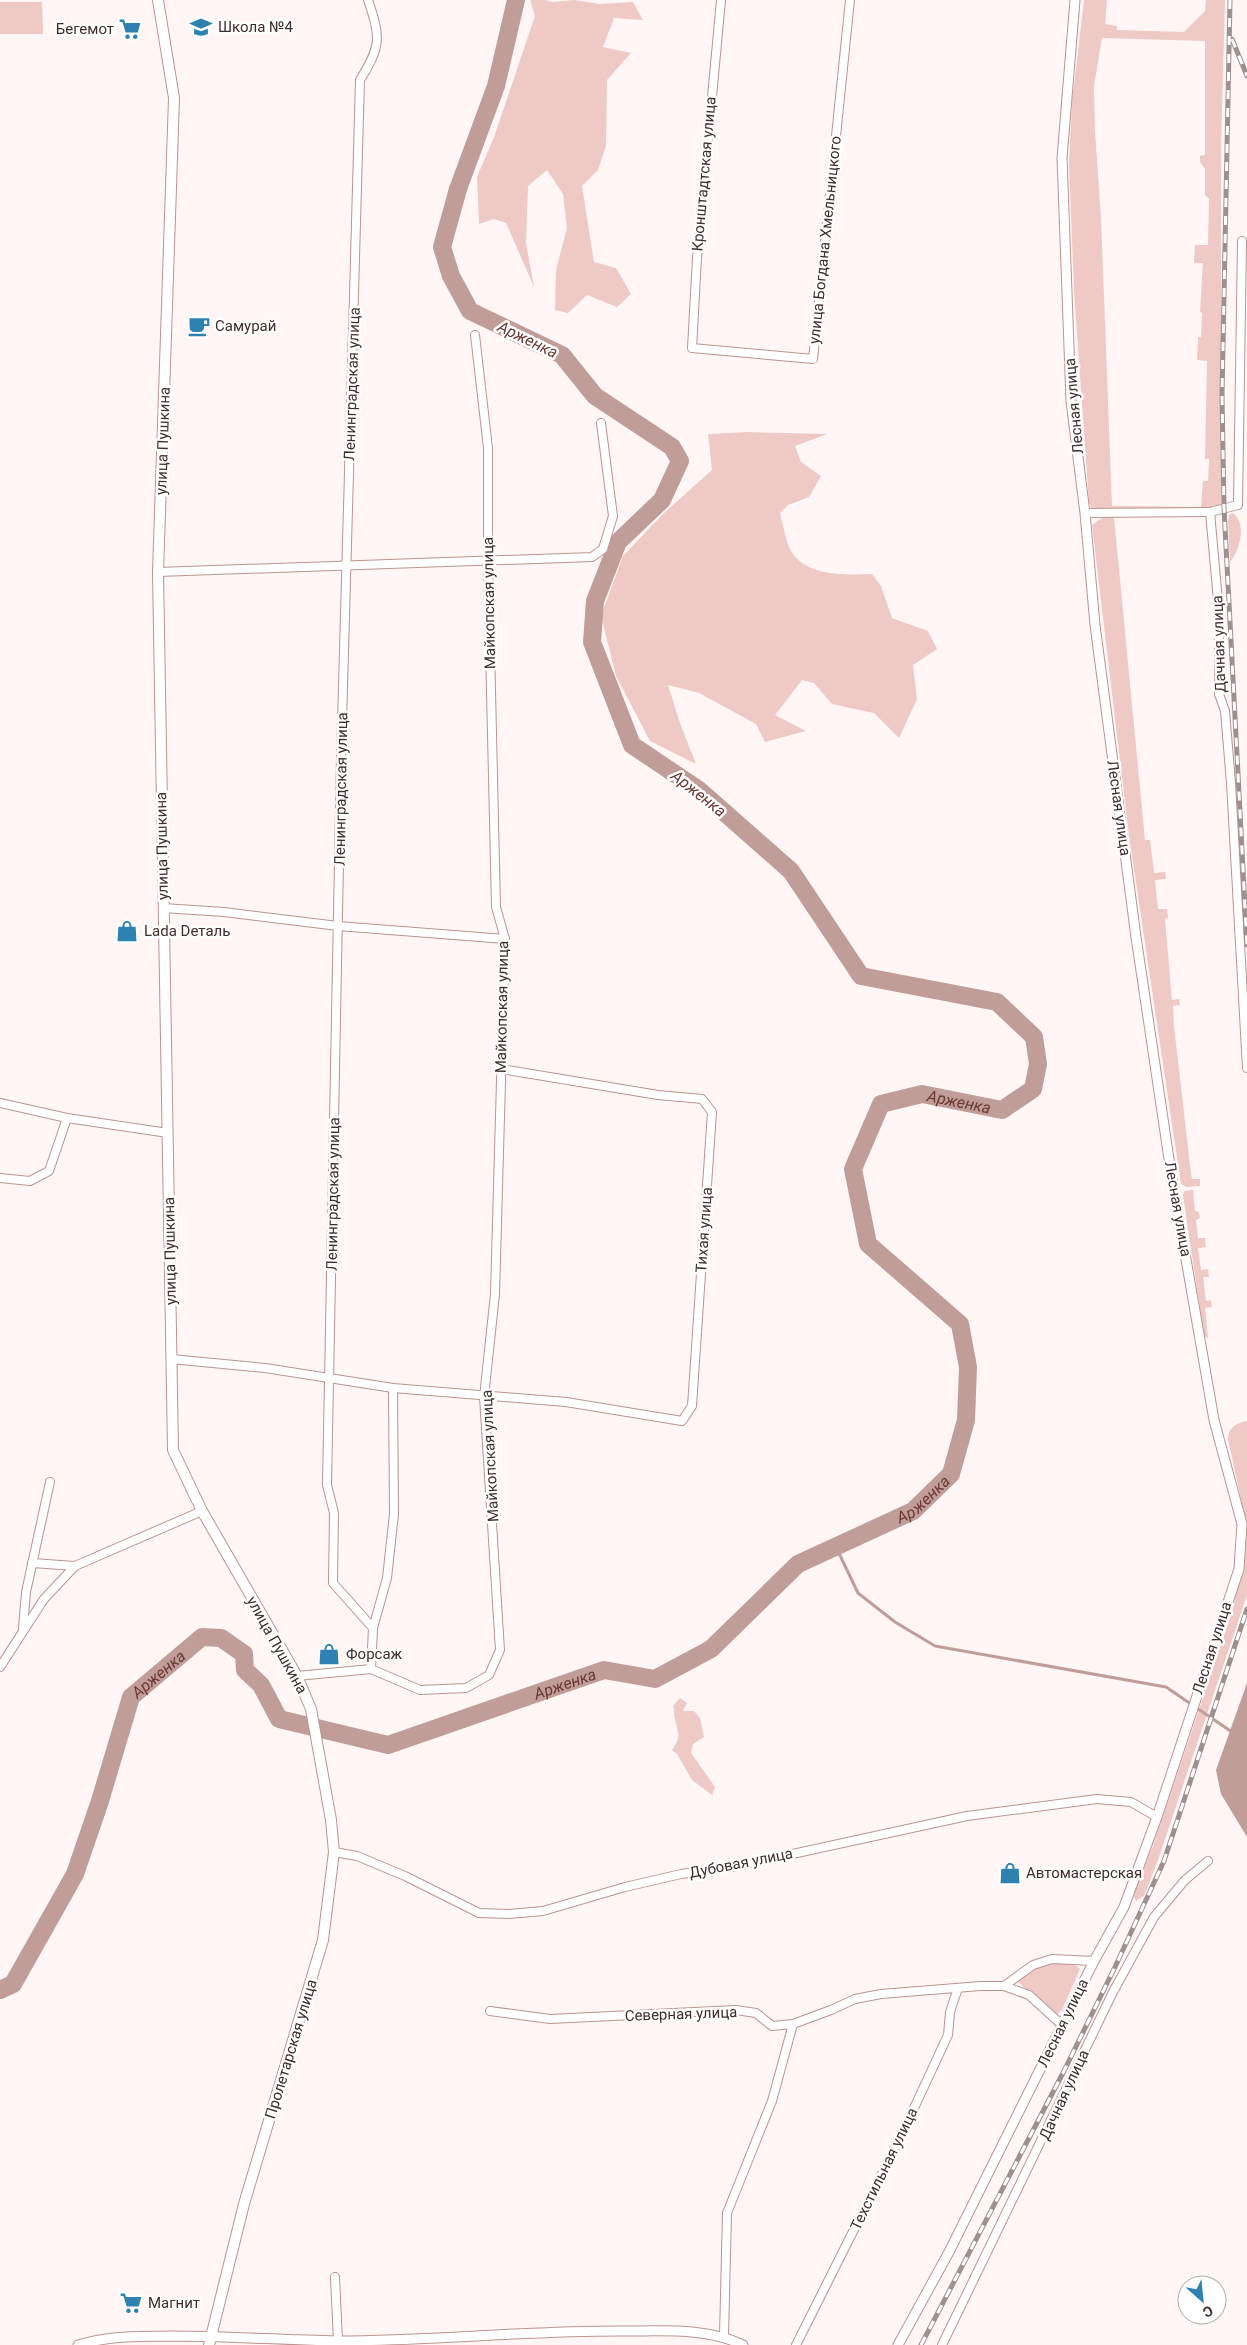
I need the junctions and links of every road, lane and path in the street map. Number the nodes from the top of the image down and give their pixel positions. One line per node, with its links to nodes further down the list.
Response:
1 (158, 0): 14 (main road, улица Пушкина)
2 (368, 0): 13 (street, Ленинградская улица)
3 (721, 0): 8 (street, Кронштадтская улица)
4 (850, 0): 8 (street, улица Богдана Хмельницкого)
5 (1075, 0): 11 (street, Лесная улица)
6 (1242, 241): 10 (street)
7 (475, 335): 12 (street, Майкопская улица)
8 (692, 348)
9 (601, 423): 12 (street)
10 (1210, 512): 11 (street); 18 (street, Дачная улица)
11 (1085, 513): 38 (street, Лесная улица)
12 (488, 560): 13 (street); 17 (street, Майкопская улица)
13 (346, 566): 14 (street); 16 (street, Ленинградская улица)
14 (158, 572): 15 (main road, улица Пушкина)
15 (163, 908): 16 (street); 22 (main road, улица Пушкина)
16 (338, 926): 17 (street); 25 (street, Ленинградская улица)
17 (505, 939): 19 (street, Майкопская улица)
18 (1247, 1068)
19 (502, 1069): 27 (street, Майкопская улица); 27 (street, Тихая улица)
20 (0, 1103): 21 (street)
21 (67, 1118): 22 (street); 23 (street)
22 (168, 1133): 24 (main road, улица Пушкина)
23 (0, 1178)
24 (171, 1359): 25 (street); 29 (main road, улица Пушкина)
25 (330, 1377): 26 (street); 32 (street, Ленинградская улица)
26 (393, 1388): 27 (street); 32 (street)
27 (484, 1397): 35 (street, Майкопская улица)
28 (50, 1482): 30 (street)
29 (202, 1510): 31 (street); 36 (main road, улица Пушкина)
30 (32, 1563): 31 (street); 33 (street)
31 (75, 1566): 33 (street)
32 (373, 1628): 35 (street)
33 (23, 1630): 34 (street)
34 (0, 1667)
35 (371, 1669): 36 (street)
36 (297, 1676): 37 (main road, улица Пушкина)
37 (318, 1749): 39 (main road, Пролетарская улица)
38 (1157, 1817): 39 (street, Дубовая улица); 41 (street, Лесная улица)
39 (334, 1852): 49 (main road, Пролетарская улица)
40 (1208, 1861): 55 (street, Дачная улица)
41 (1094, 1961): 42 (street); 46 (street, Лесная улица)
42 (1004, 1986): 43 (street, Северная улица); 46 (street)
43 (958, 1988): 45 (street, Северная улица); 53 (street, Техстильная улица)
44 (490, 2011): 45 (street, Северная улица)
45 (792, 2024): 48 (street)
46 (1062, 2025): 54 (street, Лесная улица)
47 (335, 2277): 50 (street)
48 (724, 2336): 50 (street); 52 (street)
49 (210, 2340): 50 (street); 51 (street)
50 (338, 2341)
51 (78, 2345)
52 (743, 2345)
53 (796, 2345)
54 (898, 2345)
55 (942, 2345)

